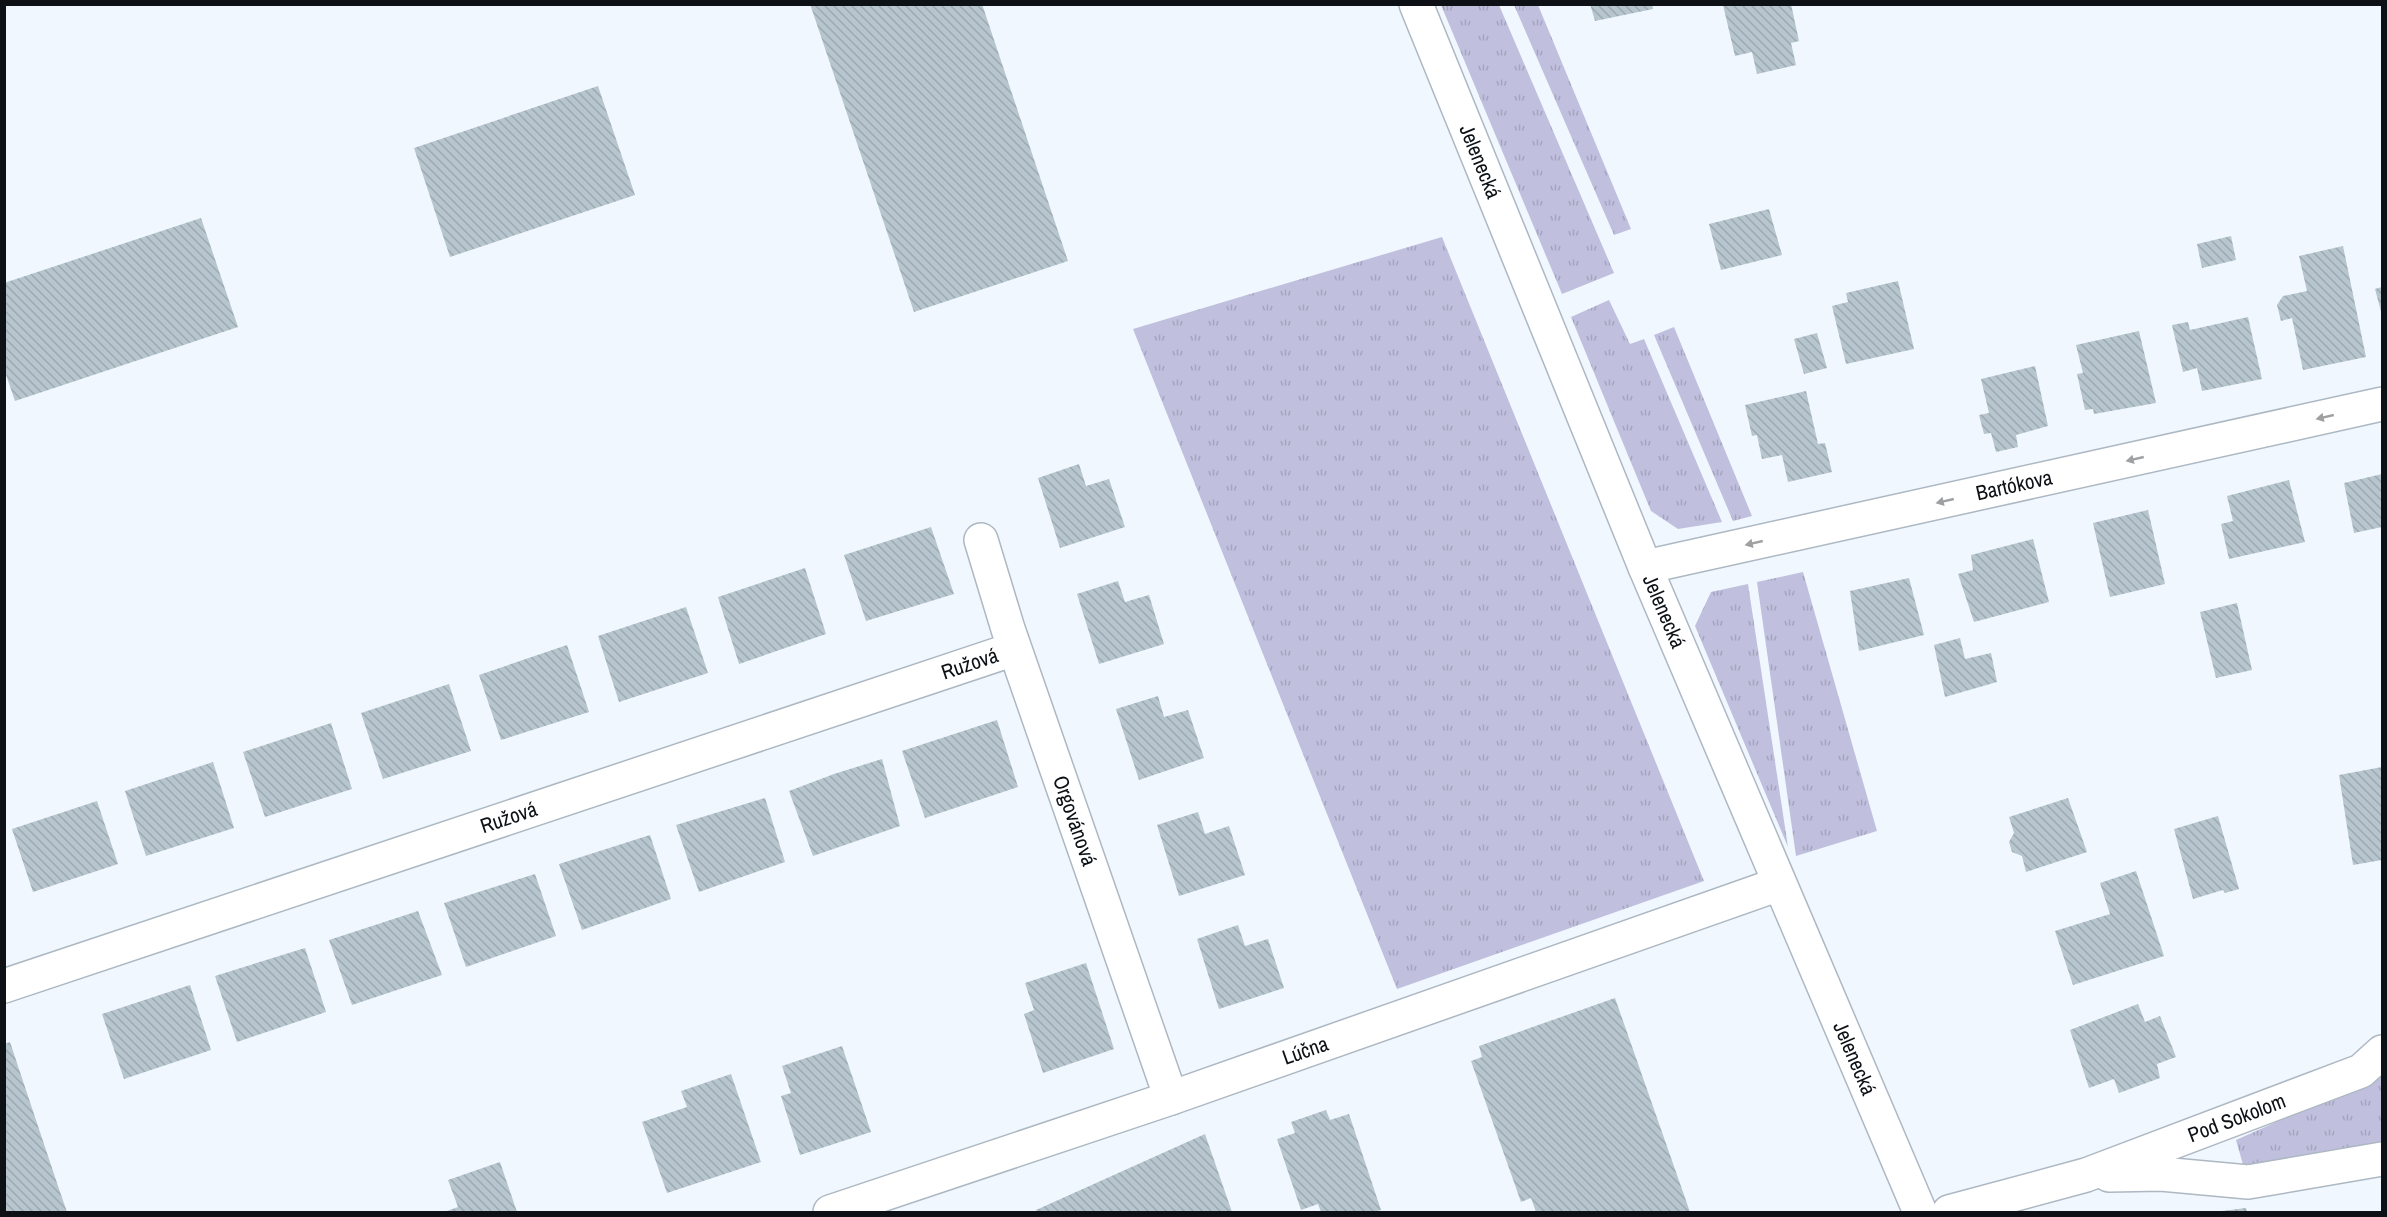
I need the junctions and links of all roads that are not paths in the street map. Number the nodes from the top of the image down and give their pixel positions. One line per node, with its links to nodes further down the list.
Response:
1 (1416, 4): 4 (street, Jelenecká)
2 (2382, 404): 4 (street, Bartókova, one-way to 4)
3 (981, 540): 5 (street, Orgovánová)
4 (1645, 567): 6 (street, Jelenecká)
5 (1014, 649): 7 (street, Ružová); 9 (street, Orgovánová)
6 (1779, 884): 9 (street, Lúčna); 13 (street, Jelenecká)
7 (4, 986)
8 (2382, 1052): 11 (street, Pod Sokolom)
9 (1171, 1098): 12 (street, Lúčna)
10 (2382, 1159): 11 (street, Pod Sokolom)
11 (2086, 1175): 14 (street, Pod Sokolom)
12 (830, 1212)
13 (1920, 1212)
14 (1949, 1212)

